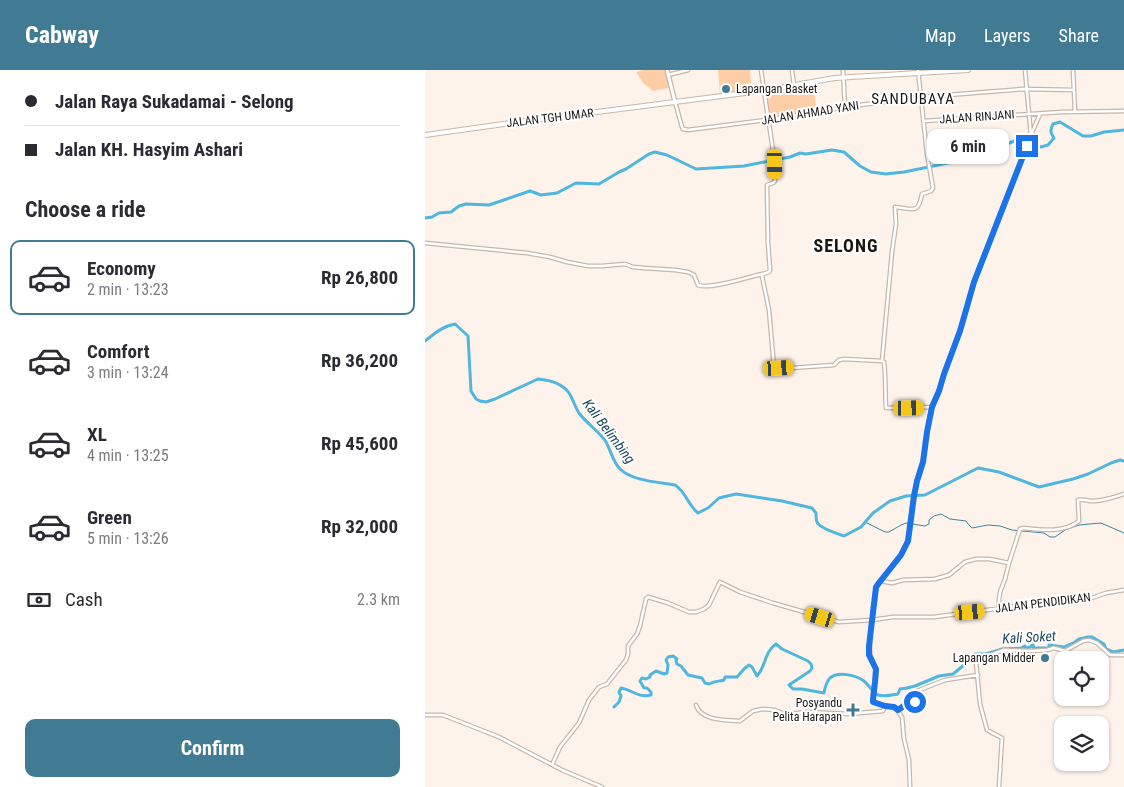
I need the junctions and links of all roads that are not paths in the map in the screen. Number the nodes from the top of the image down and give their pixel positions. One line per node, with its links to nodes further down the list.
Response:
1 (667, 70): 10 (main road)
2 (688, 70): 10 (street)
3 (761, 70): 14 (street)
4 (792, 70): 12 (street)
5 (843, 70): 11 (street)
6 (969, 70): 9 (main road, JALAN TGH UMAR)
7 (1025, 70): 13 (street)
8 (1073, 70): 15 (street)
9 (919, 71): 11 (main road, JALAN TGH UMAR); 16 (street)
10 (668, 75): 17 (main road)
11 (843, 77): 12 (main road, JALAN TGH UMAR); 18 (street)
12 (794, 85): 14 (main road, JALAN TGH UMAR)
13 (1027, 89): 15 (street, JALAN AHMAD YANI); 16 (street, JALAN AHMAD YANI); 21 (street)
14 (764, 90): 17 (main road, JALAN TGH UMAR); 23 (street)
15 (1074, 90): 20 (street)
16 (922, 98): 18 (street, JALAN AHMAD YANI); 24 (street)
17 (675, 102): 23 (street, JALAN AHMAD YANI); 25 (main road, JALAN TGH UMAR)
18 (845, 107): 23 (street, JALAN AHMAD YANI)
19 (1124, 111): 20 (street, JALAN RINJANI)
20 (1075, 112): 22 (street, JALAN RINJANI)
21 (1030, 114): 22 (street, JALAN RINJANI); 24 (street, JALAN RINJANI); 26 (street)
22 (1040, 114): 26 (street)
23 (769, 120): 28 (street)
24 (924, 121): 29 (street)
25 (425, 135)
26 (1030, 137): 30 (street)
27 (425, 244): 28 (street)
28 (763, 274): 29 (street)
29 (882, 361): 30 (street)
30 (932, 407): 33 (street)
31 (1124, 494): 32 (street)
32 (1009, 563): 33 (street); 35 (street)
33 (880, 581): 36 (street)
34 (1124, 590): 35 (street, JALAN PENDIDIKAN)
35 (998, 609): 36 (street, JALAN PENDIDIKAN)
36 (873, 620): 40 (street); 43 (street, JALAN PENDIDIKAN)
37 (1124, 655): 38 (street)
38 (978, 676): 41 (street); 46 (street)
39 (696, 704): 40 (street)
40 (885, 706): 41 (street)
41 (898, 710): 45 (street)
42 (425, 715): 43 (street)
43 (552, 765): 44 (street)
44 (602, 787)
45 (910, 787)
46 (999, 787)

